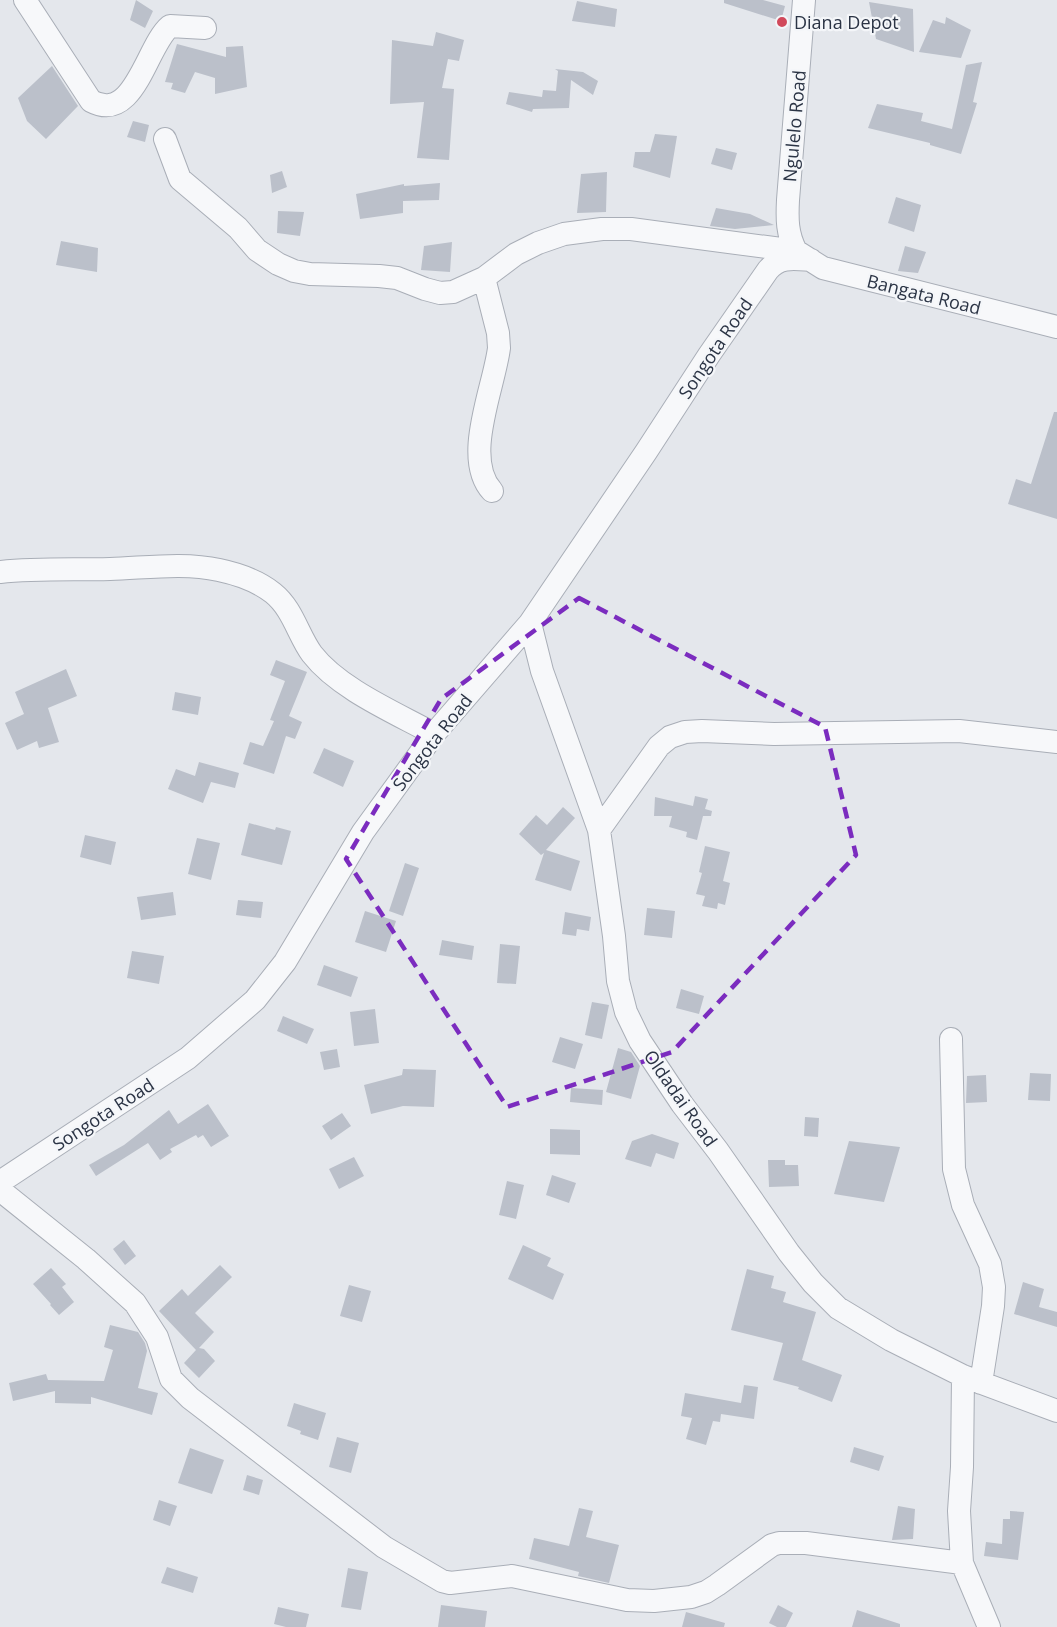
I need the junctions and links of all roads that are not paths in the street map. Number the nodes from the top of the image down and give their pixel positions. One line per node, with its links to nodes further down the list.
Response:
1 (25, 0): 3 (street)
2 (804, 0): 5 (street, Ngulelo Road)
3 (205, 28)
4 (165, 139): 6 (street)
5 (804, 255): 6 (street); 7 (street, Bangata Road); 10 (street, Songota Road)
6 (484, 278): 8 (street)
7 (1057, 327)
8 (492, 491)
9 (0, 572): 11 (street)
10 (530, 623): 11 (street, Songota Road); 13 (street, Oldadai Road)
11 (434, 734): 15 (street, Songota Road)
12 (1057, 742): 13 (street)
13 (600, 830): 17 (street, Oldadai Road)
14 (951, 1039): 17 (street)
15 (0, 1182)
16 (0, 1190): 19 (street)
17 (972, 1380): 18 (street, Oldadai Road); 19 (street)
18 (1057, 1411)
19 (962, 1563): 20 (street)
20 (989, 1627)

